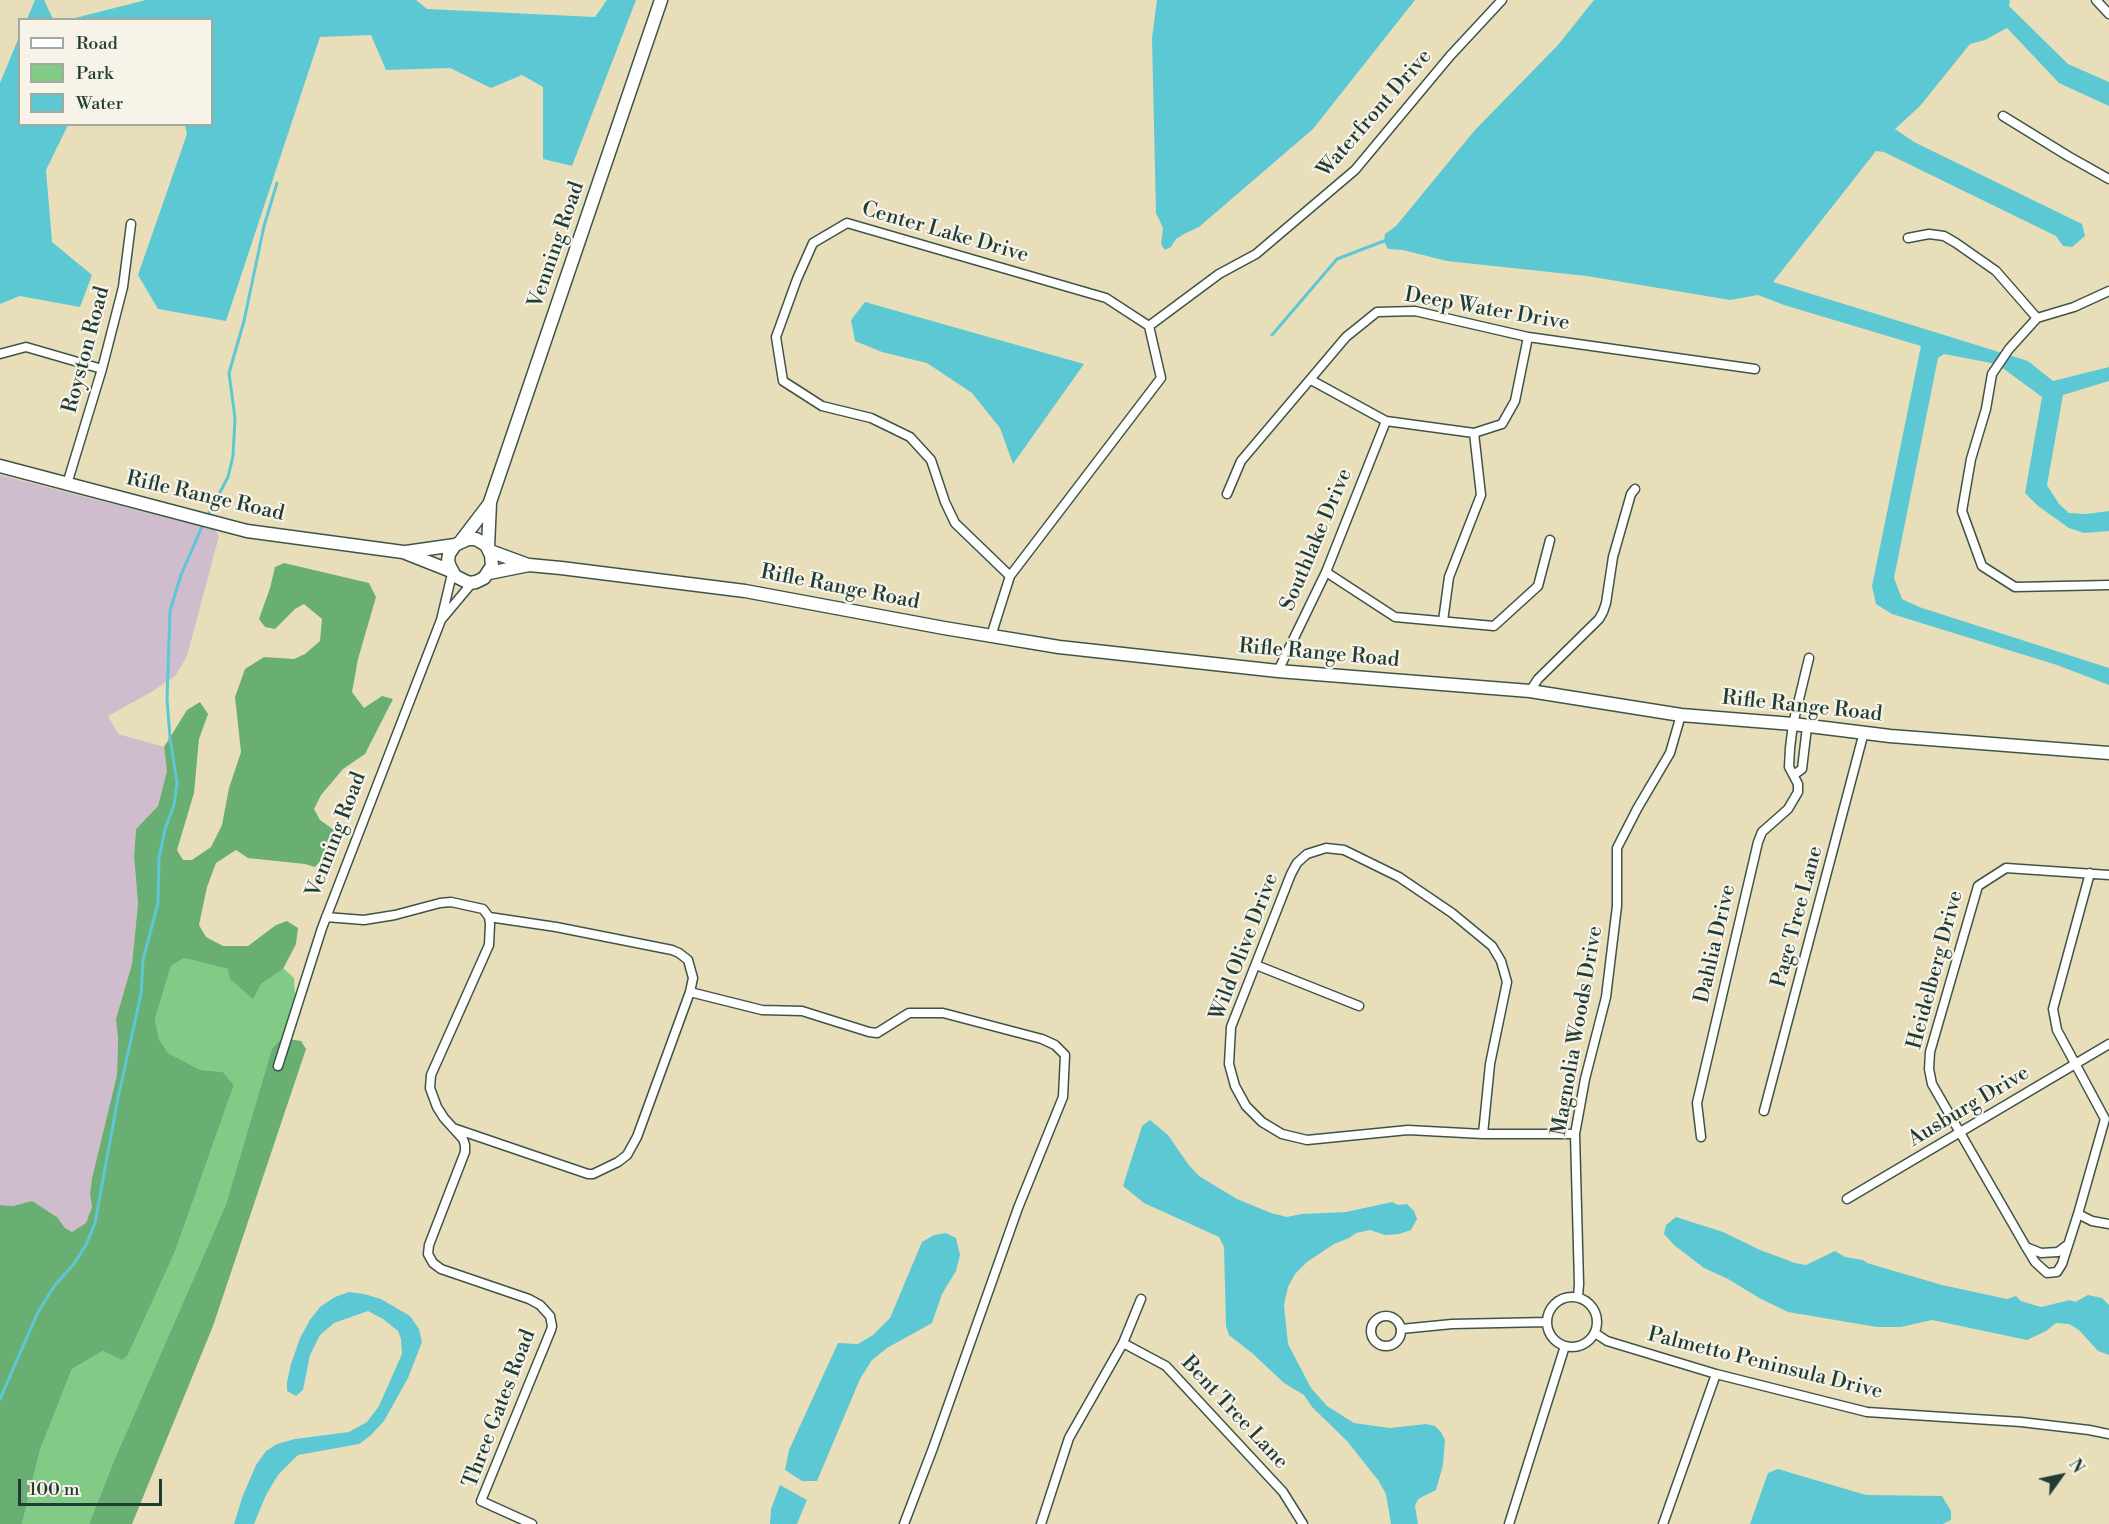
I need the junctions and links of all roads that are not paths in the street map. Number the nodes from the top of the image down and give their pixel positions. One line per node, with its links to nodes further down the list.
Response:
1 (661, 0): 23 (main road, Venning Road)
2 (1502, 0): 11 (street, Waterfront Drive)
3 (2096, 0): 4 (street)
4 (2109, 14)
5 (2003, 116): 6 (street)
6 (2109, 179)
7 (131, 224): 14 (street, Royston Road)
8 (1908, 238): 10 (street)
9 (2109, 291): 10 (street)
10 (2037, 318): 34 (street)
11 (1149, 327): 32 (street); 32 (street, Center Lake Drive)
12 (1528, 337): 15 (street, Deep Water Drive); 16 (street, Deep Water Drive); 18 (street)
13 (0, 354): 14 (street)
14 (102, 369): 20 (street, Royston Road)
15 (1755, 369)
16 (1311, 380): 17 (street); 22 (street, Deep Water Drive)
17 (1386, 422): 18 (street); 30 (street, Southlake Drive)
18 (1474, 433): 36 (street)
19 (0, 466): 20 (main road, Rifle Range Road)
20 (67, 484): 27 (main road, Rifle Range Road)
21 (1635, 489): 40 (street)
22 (1227, 494)
23 (490, 502): 25 (main road, Venning Road); 26 (main road, Venning Road)
24 (1550, 540): 36 (street)
25 (458, 543): 26 (main road); 27 (main road, Rifle Range Road); 29 (main road)
26 (489, 550): 28 (main road, Rifle Range Road); 31 (main road)
27 (404, 552): 29 (main road, Rifle Range Road)
28 (529, 566): 31 (main road, Rifle Range Road); 37 (main road, Rifle Range Road)
29 (452, 572): 33 (main road); 35 (street, Venning Road)
30 (1326, 572): 36 (street); 39 (street, Southlake Drive)
31 (489, 573): 33 (main road)
32 (1010, 576): 37 (street)
33 (472, 583): 35 (street, Venning Road)
34 (2109, 585)
35 (441, 620): 49 (street, Venning Road)
36 (1443, 621)
37 (991, 636): 39 (main road, Rifle Range Road)
38 (1809, 658): 42 (street, Dahlia Drive)
39 (1278, 671): 40 (main road, Rifle Range Road)
40 (1530, 691): 41 (main road, Rifle Range Road)
41 (1681, 715): 42 (main road, Rifle Range Road); 60 (street, Magnolia Woods Drive)
42 (1793, 724): 43 (main road, Rifle Range Road); 46 (street, Dahlia Drive)
43 (1807, 727): 44 (main road, Rifle Range Road); 46 (street, Dahlia Drive)
44 (1864, 732): 45 (main road, Rifle Range Road); 57 (street, Page Tree Lane)
45 (2109, 753)
46 (1795, 774): 62 (street, Dahlia Drive)
47 (2090, 873): 48 (street, Heidelberg Drive); 55 (street, Heidelberg Drive); 61 (street, Heidelberg Drive)
48 (2109, 875)
49 (326, 917): 50 (street); 56 (street, Venning Road)
50 (489, 917): 52 (street); 58 (street, Three Gates Road)
51 (1256, 965): 53 (street); 59 (street, Wild Olive Drive); 59 (street, Wild Olive Drive)
52 (690, 992): 58 (street); 78 (street)
53 (1359, 1006)
54 (2109, 1044): 55 (street, Ausburg Drive)
55 (2075, 1063): 61 (street, Ausburg Drive); 64 (street, Heidelberg Drive)
56 (278, 1066)
57 (1764, 1111)
58 (453, 1128): 77 (street, Three Gates Road)
59 (1483, 1134): 60 (street, Wild Olive Drive)
60 (1575, 1134): 68 (street, Magnolia Woods Drive)
61 (1960, 1134): 63 (street, Ausburg Drive); 67 (street, Heidelberg Drive)
62 (1701, 1137)
63 (1847, 1200)
64 (2078, 1214): 65 (street); 66 (street, Heidelberg Drive)
65 (2109, 1224)
66 (2066, 1246): 67 (street); 67 (street, Heidelberg Drive)
67 (2026, 1247)
68 (1578, 1298): 70 (street); 72 (street)
69 (1140, 1299): 73 (street)
70 (1547, 1322): 71 (street); 74 (street)
71 (1401, 1329)
72 (1595, 1333): 74 (street); 75 (street, Palmetto Peninsula Drive)
73 (1123, 1343): 79 (street); 80 (street, Bent Tree Lane)
74 (1565, 1346): 81 (street)
75 (1716, 1374): 76 (street, Palmetto Peninsula Drive); 82 (street)
76 (2109, 1434)
77 (532, 1524)
78 (904, 1524)
79 (1041, 1524)
80 (1303, 1524)
81 (1509, 1524)
82 (1664, 1524)

